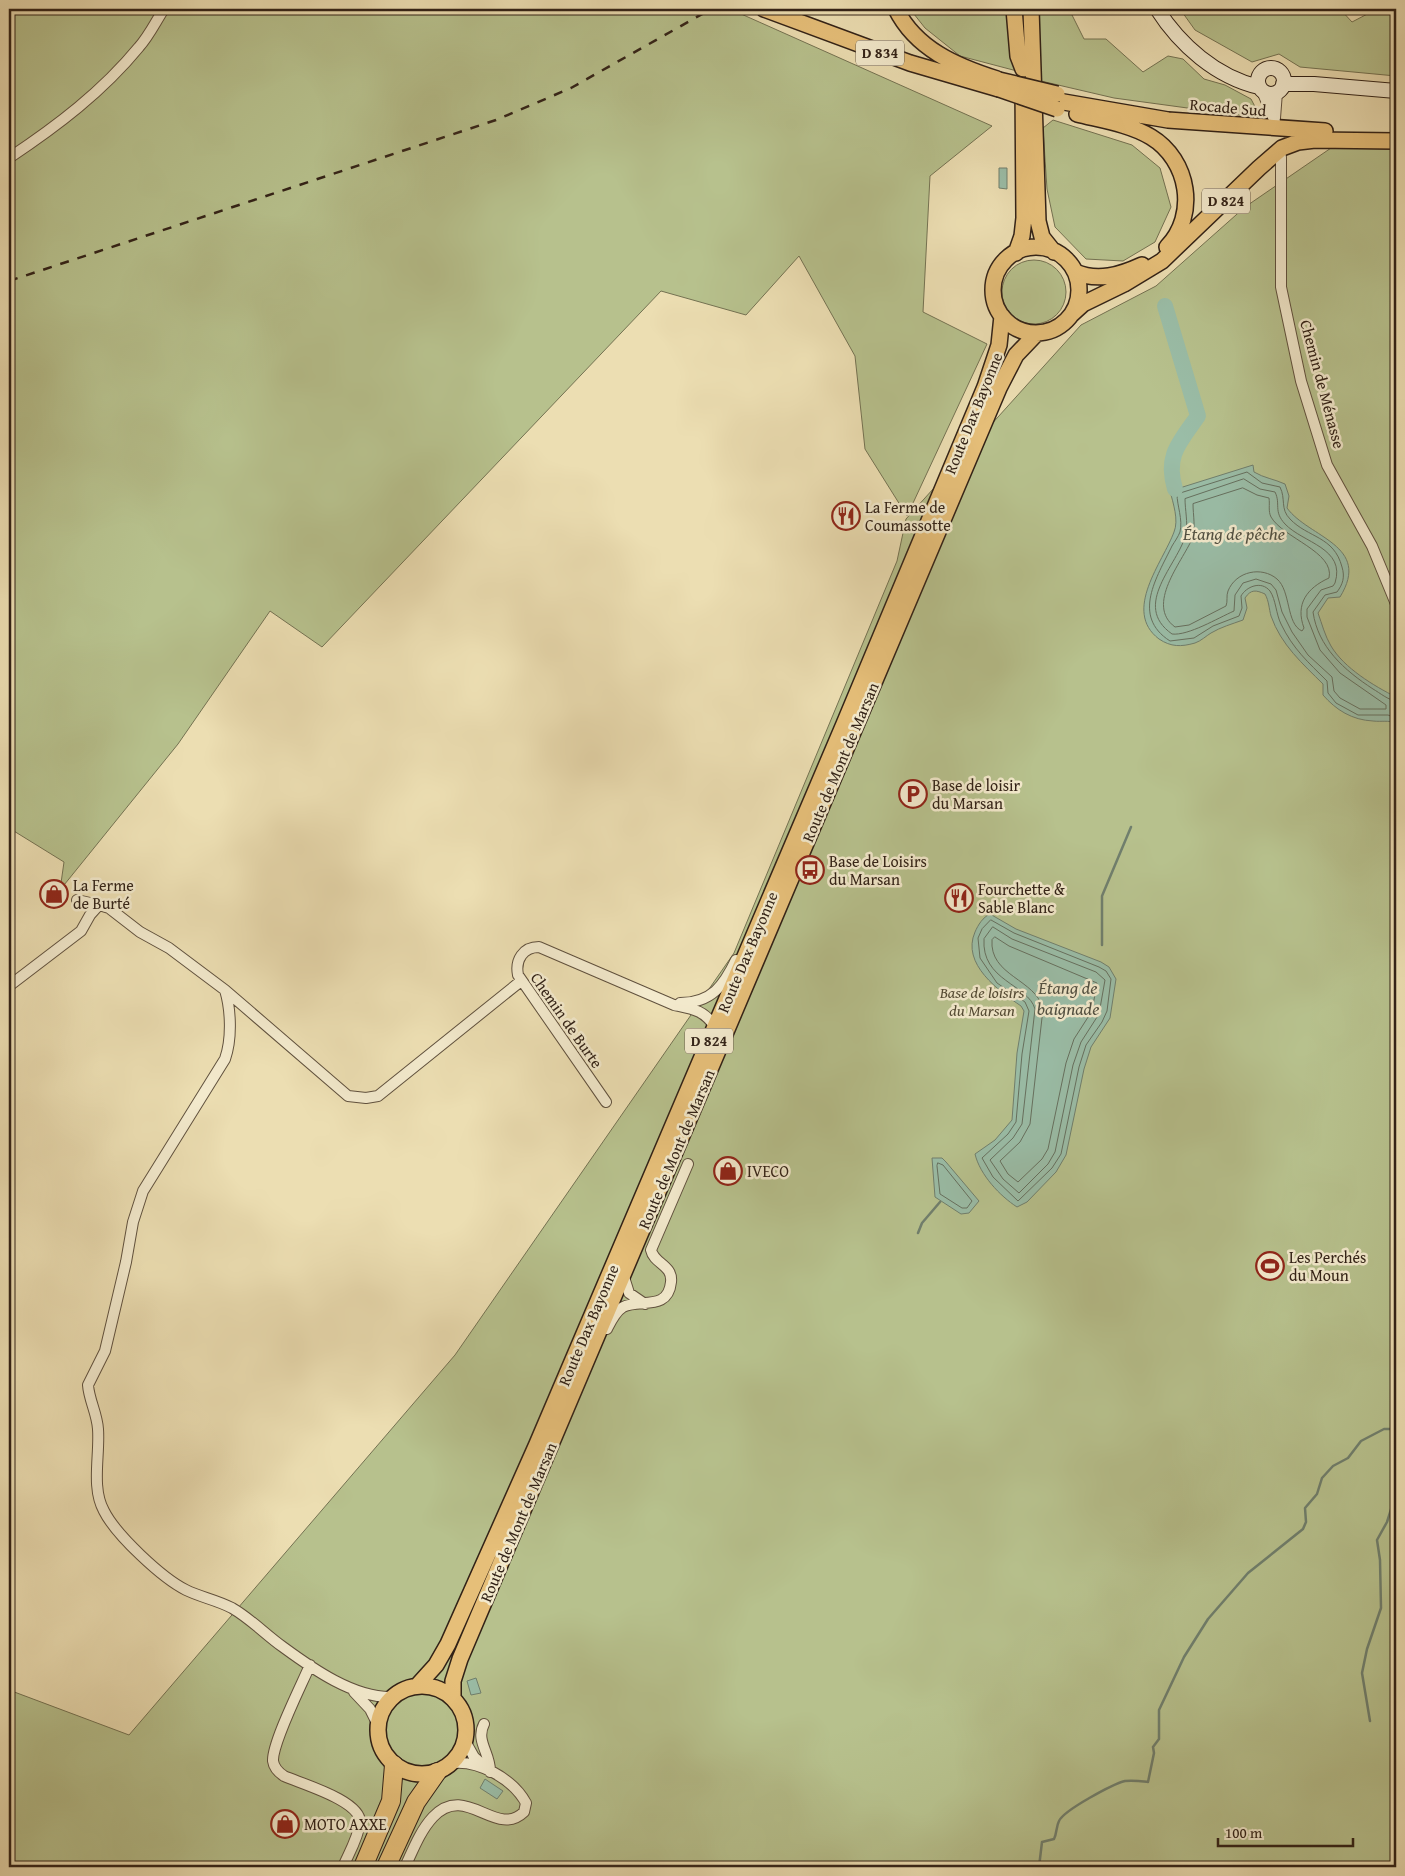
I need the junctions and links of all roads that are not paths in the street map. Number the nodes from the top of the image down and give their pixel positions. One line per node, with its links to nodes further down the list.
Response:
1 (164, 9): 17 (street)
2 (764, 9): 9 (main road, D 834)
3 (896, 9): 9 (main road)
4 (1014, 9): 8 (main road)
5 (1022, 9): 8 (main road)
6 (1031, 9): 18 (main road)
7 (1157, 9): 10 (street)
8 (1023, 69): 19 (main road)
9 (999, 84): 13 (main road, D 834, bridge)
10 (1260, 84): 11 (street); 11 (street); 11 (street)
11 (1281, 84): 12 (street)
12 (1396, 91)
13 (1057, 101): 14 (main road, Rocade Sud / D 834); 20 (main road)
14 (1396, 134)
15 (1396, 140): 21 (main road, D 824)
16 (1281, 157): 24 (street, Chemin de Ménasse)
17 (9, 158)
18 (1054, 252): 19 (main road); 20 (main road)
19 (1016, 253): 22 (main road)
20 (1074, 272): 21 (main road)
21 (1072, 314): 23 (main road)
22 (1002, 316): 23 (main road); 25 (main road, Route Dax Bayonne / D 824)
23 (1037, 333): 35 (main road, Route de Mont de Marsan / D 824)
24 (1396, 604)
25 (782, 868): 31 (street, Chemin de Burte); 32 (main road, Route Dax Bayonne / D 824)
26 (77, 900): 27 (street)
27 (99, 905): 29 (street); 30 (street)
28 (521, 981): 30 (street); 31 (street, Chemin de Burte); 33 (street, Chemin de Burte)
29 (9, 986)
30 (225, 990): 38 (street)
31 (662, 1000): 32 (street, Chemin de Burte)
32 (715, 1027): 39 (main road, Route Dax Bayonne / D 824)
33 (606, 1102)
34 (688, 1164): 36 (street)
35 (623, 1274): 36 (street); 37 (main road, Route de Mont de Marsan / D 824)
36 (646, 1304): 37 (street)
37 (561, 1418): 42 (main road, Route de Mont de Marsan / D 824)
38 (310, 1664): 40 (street); 49 (street)
39 (416, 1686): 41 (main road); 42 (main road)
40 (350, 1688): 41 (street); 43 (street)
41 (392, 1697): 43 (main road)
42 (454, 1698): 45 (main road)
43 (378, 1724): 46 (main road)
44 (484, 1724): 48 (street)
45 (465, 1741): 47 (main road); 48 (street)
46 (394, 1765): 47 (main road); 50 (highway)
47 (445, 1767): 48 (street); 51 (highway)
48 (490, 1772): 52 (street)
49 (343, 1867)
50 (363, 1867)
51 (386, 1867)
52 (406, 1867)

